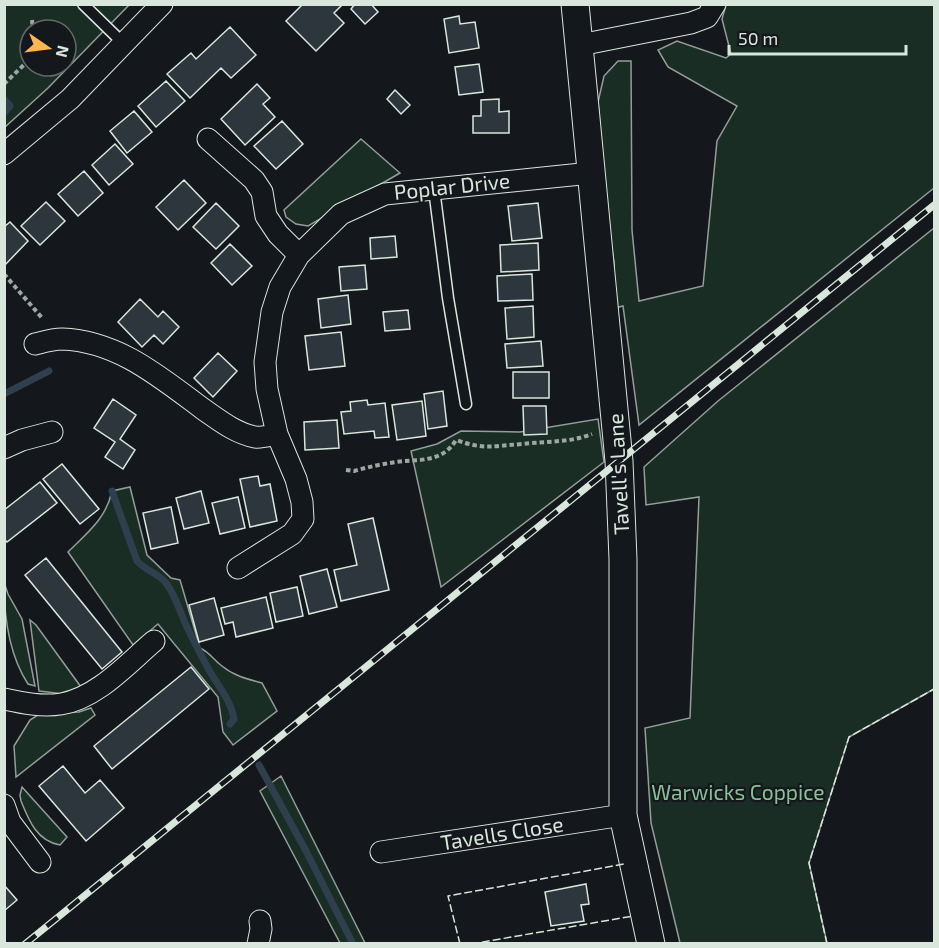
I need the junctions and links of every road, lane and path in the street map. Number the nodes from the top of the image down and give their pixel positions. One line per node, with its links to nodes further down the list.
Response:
1 (83, 4): 5 (lane)
2 (162, 4): 5 (street)
3 (575, 4): 6 (street, Tavell's Lane)
4 (715, 4): 6 (street)
5 (124, 44): 10 (street)
6 (580, 45): 11 (street, Tavell's Lane)
7 (18, 70): 8 (path)
8 (4, 84)
9 (208, 139): 13 (street)
10 (4, 154)
11 (591, 173): 12 (street, Poplar Drive); 18 (street, Tavell's Lane)
12 (434, 189): 13 (street, Poplar Drive); 17 (lane)
13 (299, 255): 20 (street, Poplar Drive)
14 (4, 274): 15 (path)
15 (60, 339): 16 (street); 20 (street)
16 (35, 344)
17 (466, 404)
18 (617, 423): 22 (path); 27 (street, Tavell's Lane)
19 (52, 432): 21 (street)
20 (277, 434): 23 (street, Poplar Drive)
21 (4, 448)
22 (346, 470)
23 (238, 568)
24 (154, 641): 25 (street)
25 (4, 699)
26 (4, 805): 29 (street)
27 (623, 815): 28 (street, Tavells Close); 32 (street, Tavell's Lane)
28 (381, 852)
29 (40, 862)
30 (260, 921): 31 (street)
31 (258, 944)
32 (651, 944)

